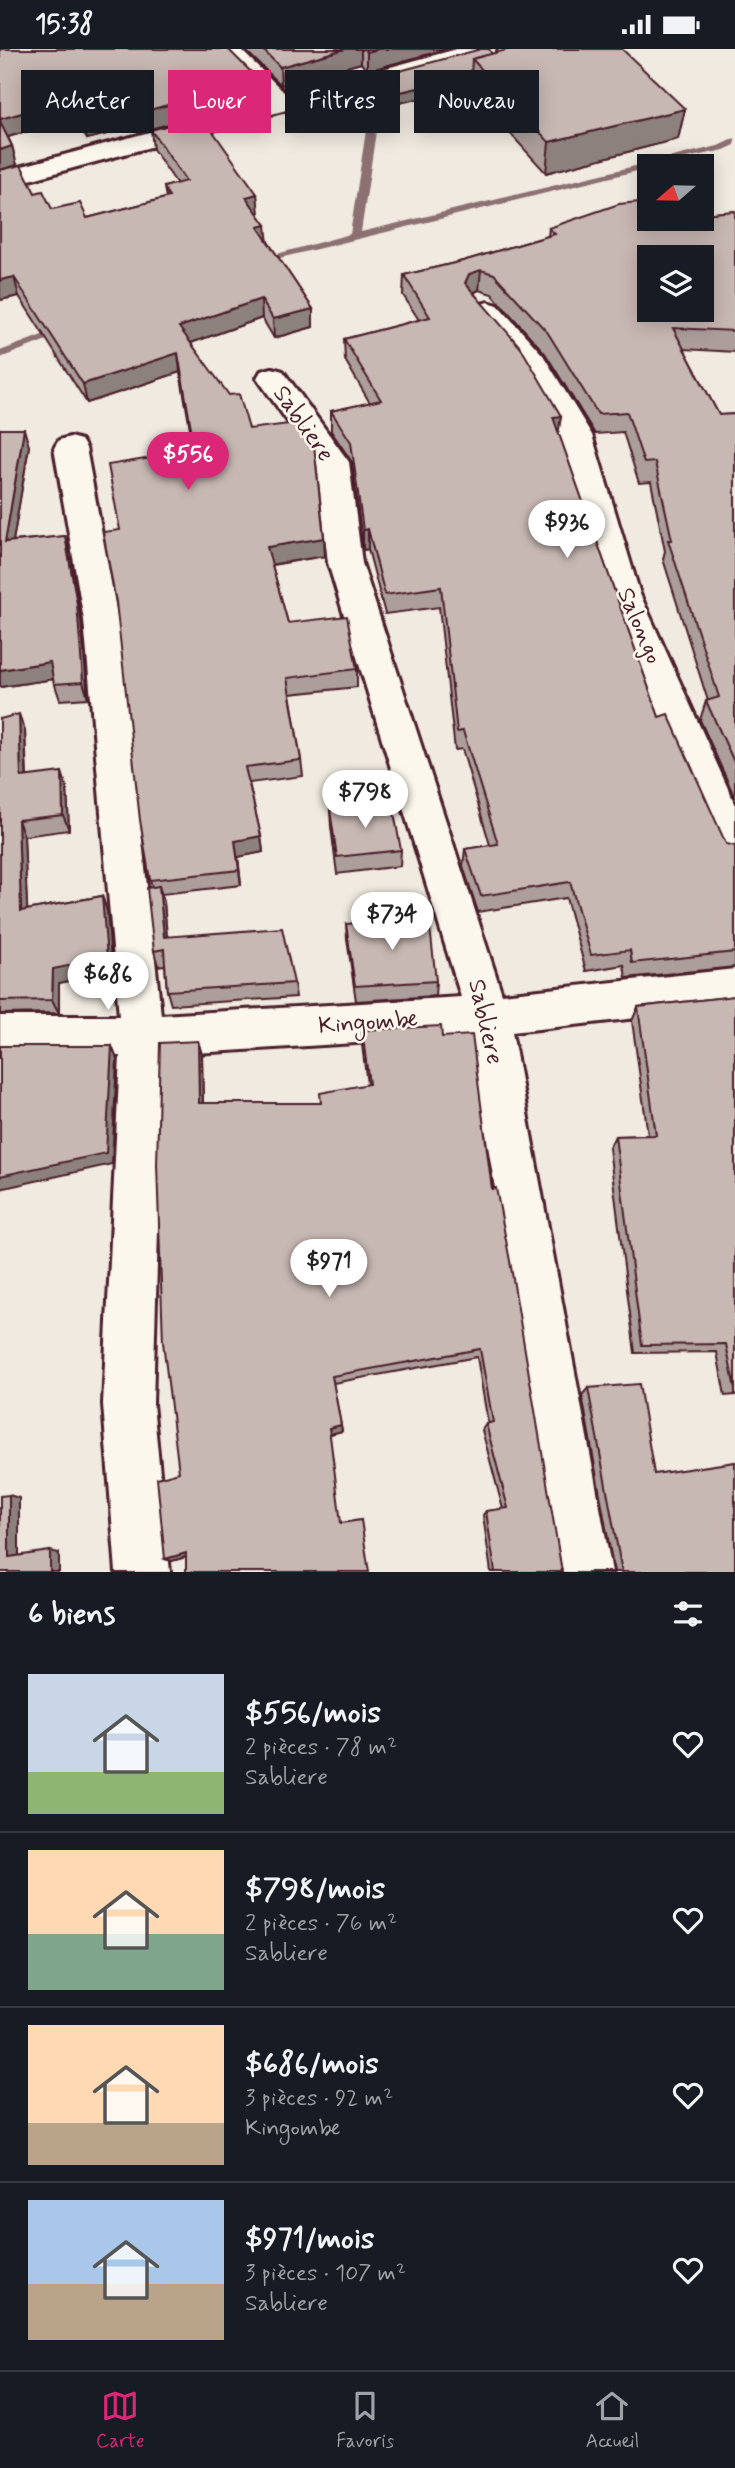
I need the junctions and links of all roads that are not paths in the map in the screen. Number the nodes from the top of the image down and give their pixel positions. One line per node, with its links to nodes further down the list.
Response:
1 (227, 49): 3 (street)
2 (484, 49): 3 (street)
3 (282, 104): 4 (street)
4 (1, 177)
5 (480, 302): 8 (street, Salongo)
6 (272, 378): 10 (street, Sabliere)
7 (70, 448): 12 (street)
8 (735, 847)
9 (735, 988): 10 (street, Kingombe)
10 (488, 1015): 12 (street, Kingombe); 14 (street, Sabliere)
11 (0, 1037): 12 (street, Kingombe)
12 (142, 1037): 13 (street)
13 (143, 1572)
14 (584, 1572)

